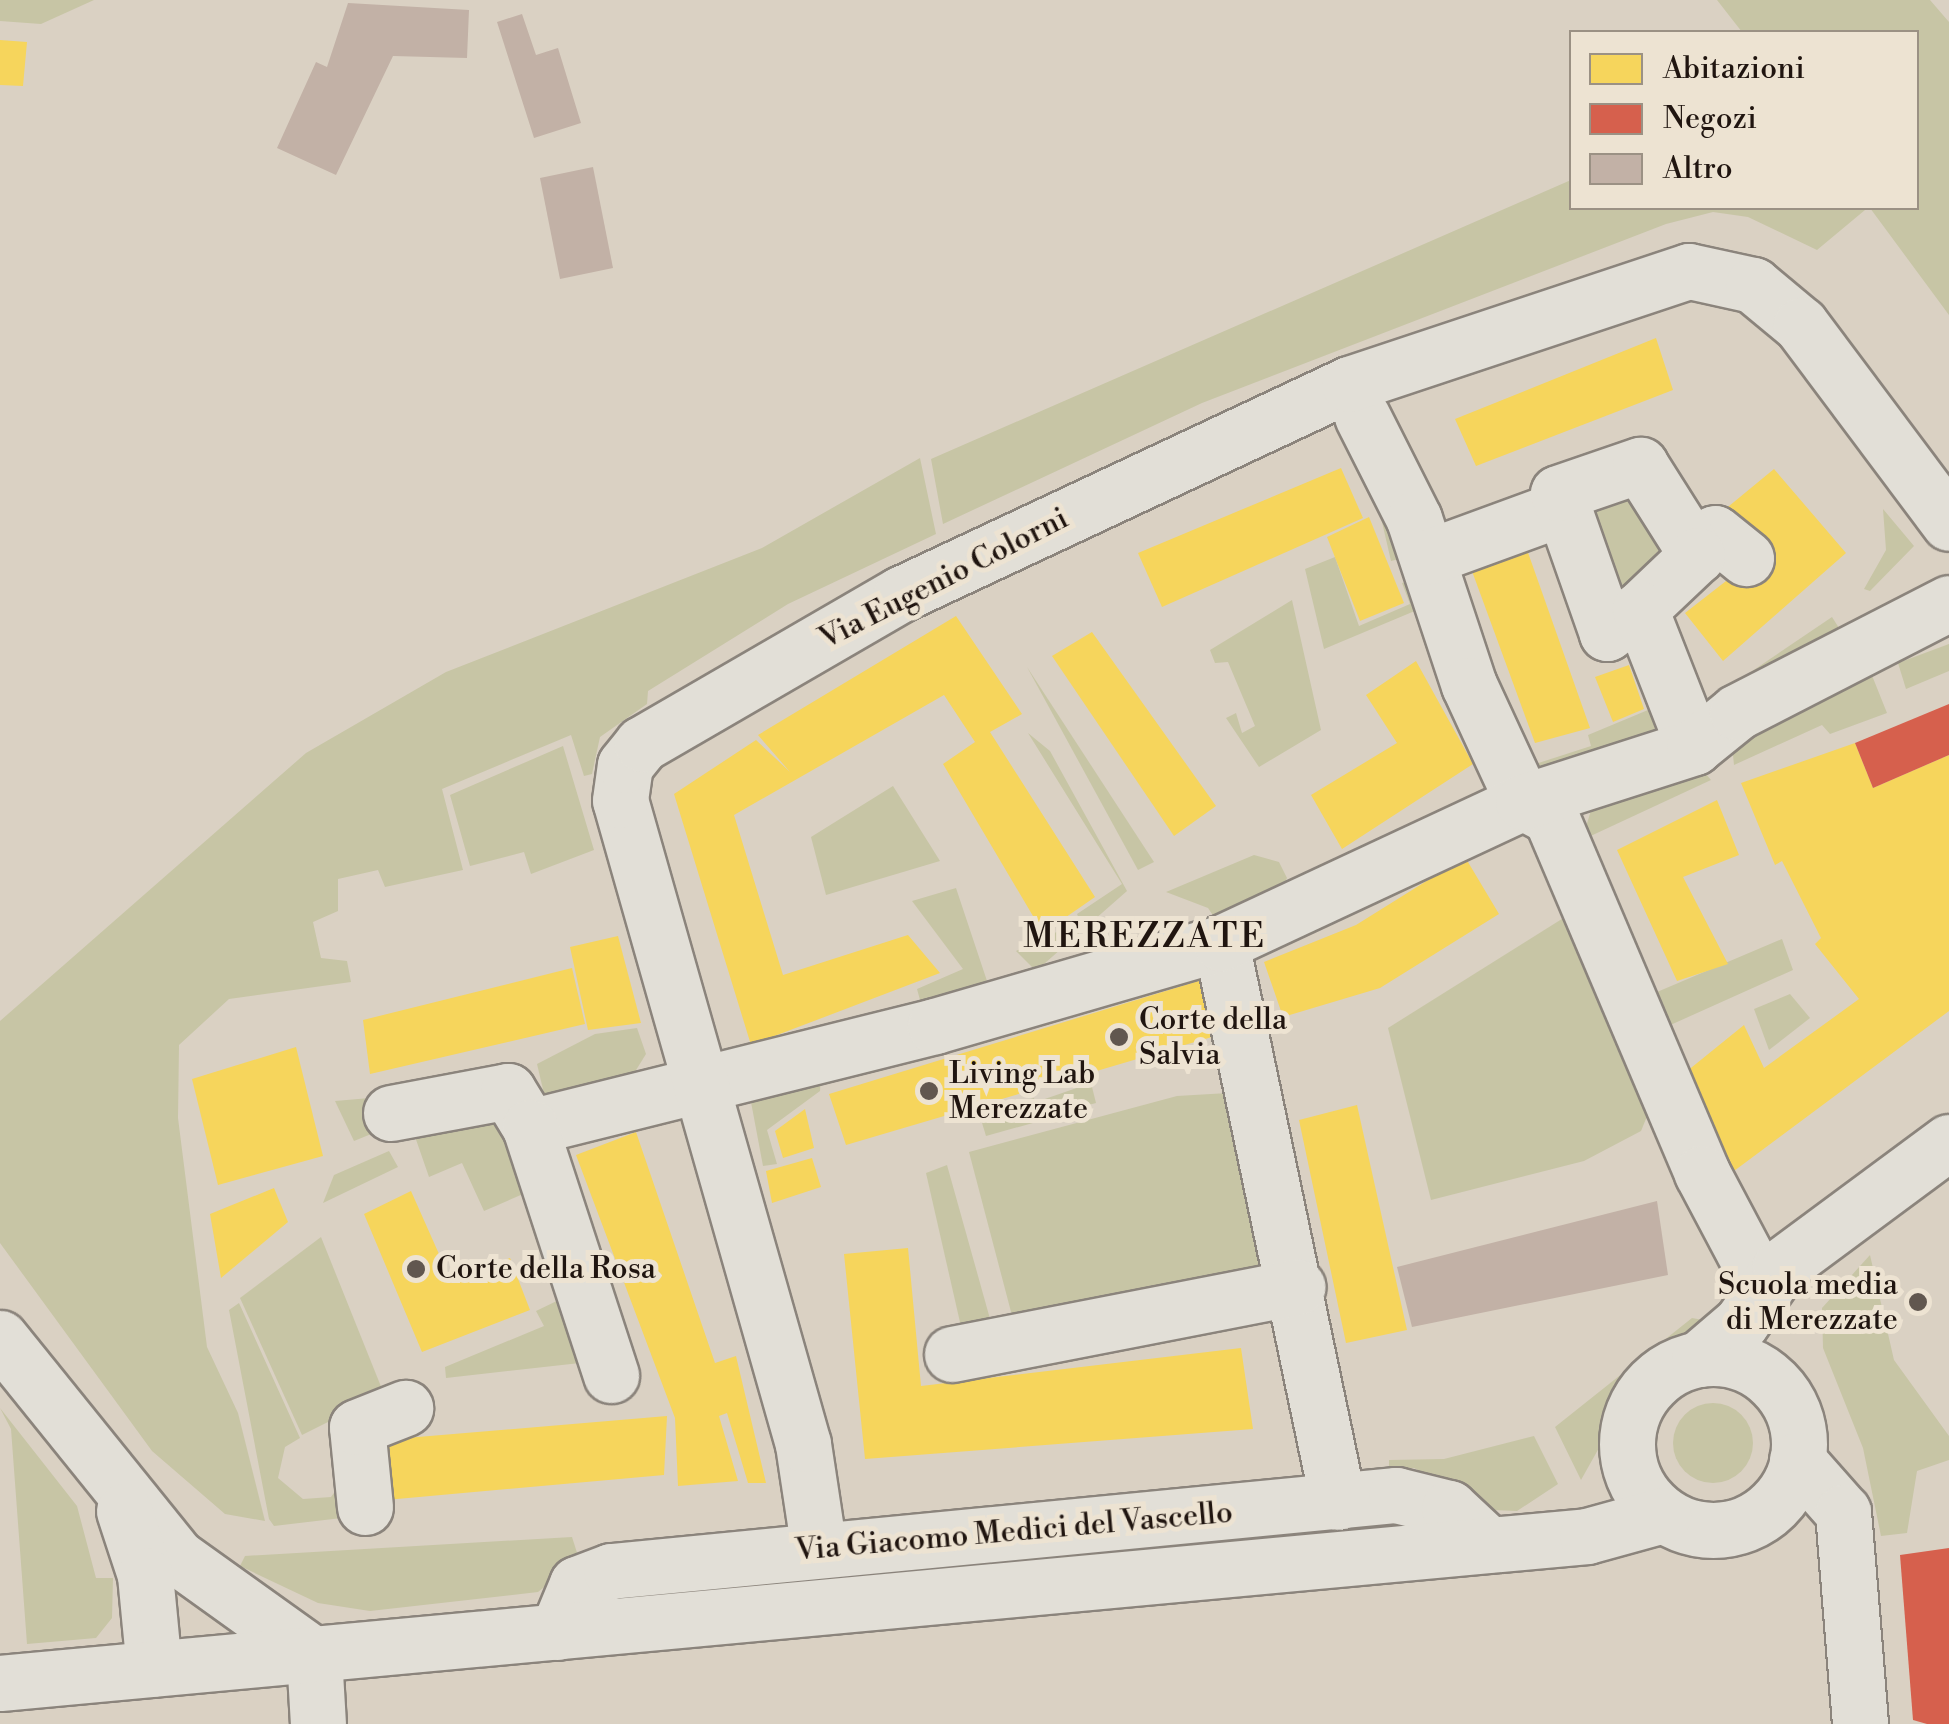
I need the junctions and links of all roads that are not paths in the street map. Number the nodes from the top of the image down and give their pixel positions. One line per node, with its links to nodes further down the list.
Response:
1 (1362, 416): 4 (street)
2 (1564, 507): 4 (street); 6 (street); 6 (street)
3 (1949, 524): 10 (street, Via Eugenio Colorni)
4 (1428, 557): 8 (street)
5 (1949, 603): 7 (street)
6 (1640, 609): 7 (street)
7 (1694, 748): 8 (street)
8 (1522, 802): 9 (street); 15 (street)
9 (1221, 942): 10 (street); 16 (street)
10 (701, 1084): 12 (street); 31 (street, Via Eugenio Colorni)
11 (391, 1113): 12 (street)
12 (530, 1127): 20 (street)
13 (1949, 1142): 14 (street)
14 (1861, 1212): 19 (street); 21 (street)
15 (1748, 1260)
16 (1298, 1287): 18 (street); 26 (street)
17 (0, 1338): 25 (street)
18 (952, 1354)
19 (1700, 1359): 21 (street); 23 (street)
20 (611, 1375)
21 (1772, 1381): 24 (street)
22 (405, 1408): 27 (street)
23 (1627, 1449): 28 (street); 30 (street, Via Giacomo Medici del Vascello)
24 (1797, 1460): 29 (street); 32 (street)
25 (116, 1487): 34 (street); 35 (street)
26 (1338, 1502): 30 (street, Via Giacomo Medici del Vascello); 31 (street, Via Giacomo Medici del Vascello)
27 (365, 1507)
28 (1663, 1515): 29 (street); 30 (street, Via Giacomo Medici del Vascello)
29 (1756, 1519): 32 (street)
30 (1506, 1543): 33 (street, Via Giacomo Medici del Vascello)
31 (818, 1550): 33 (street, Via Giacomo Medici del Vascello)
32 (1846, 1576): 38 (street)
33 (557, 1632): 34 (street, Via Giacomo Medici del Vascello)
34 (314, 1655): 35 (street, Via Giacomo Medici del Vascello); 37 (street)
35 (154, 1669): 36 (street, Via Giacomo Medici del Vascello)
36 (0, 1683)
37 (318, 1724)
38 (1860, 1724)

